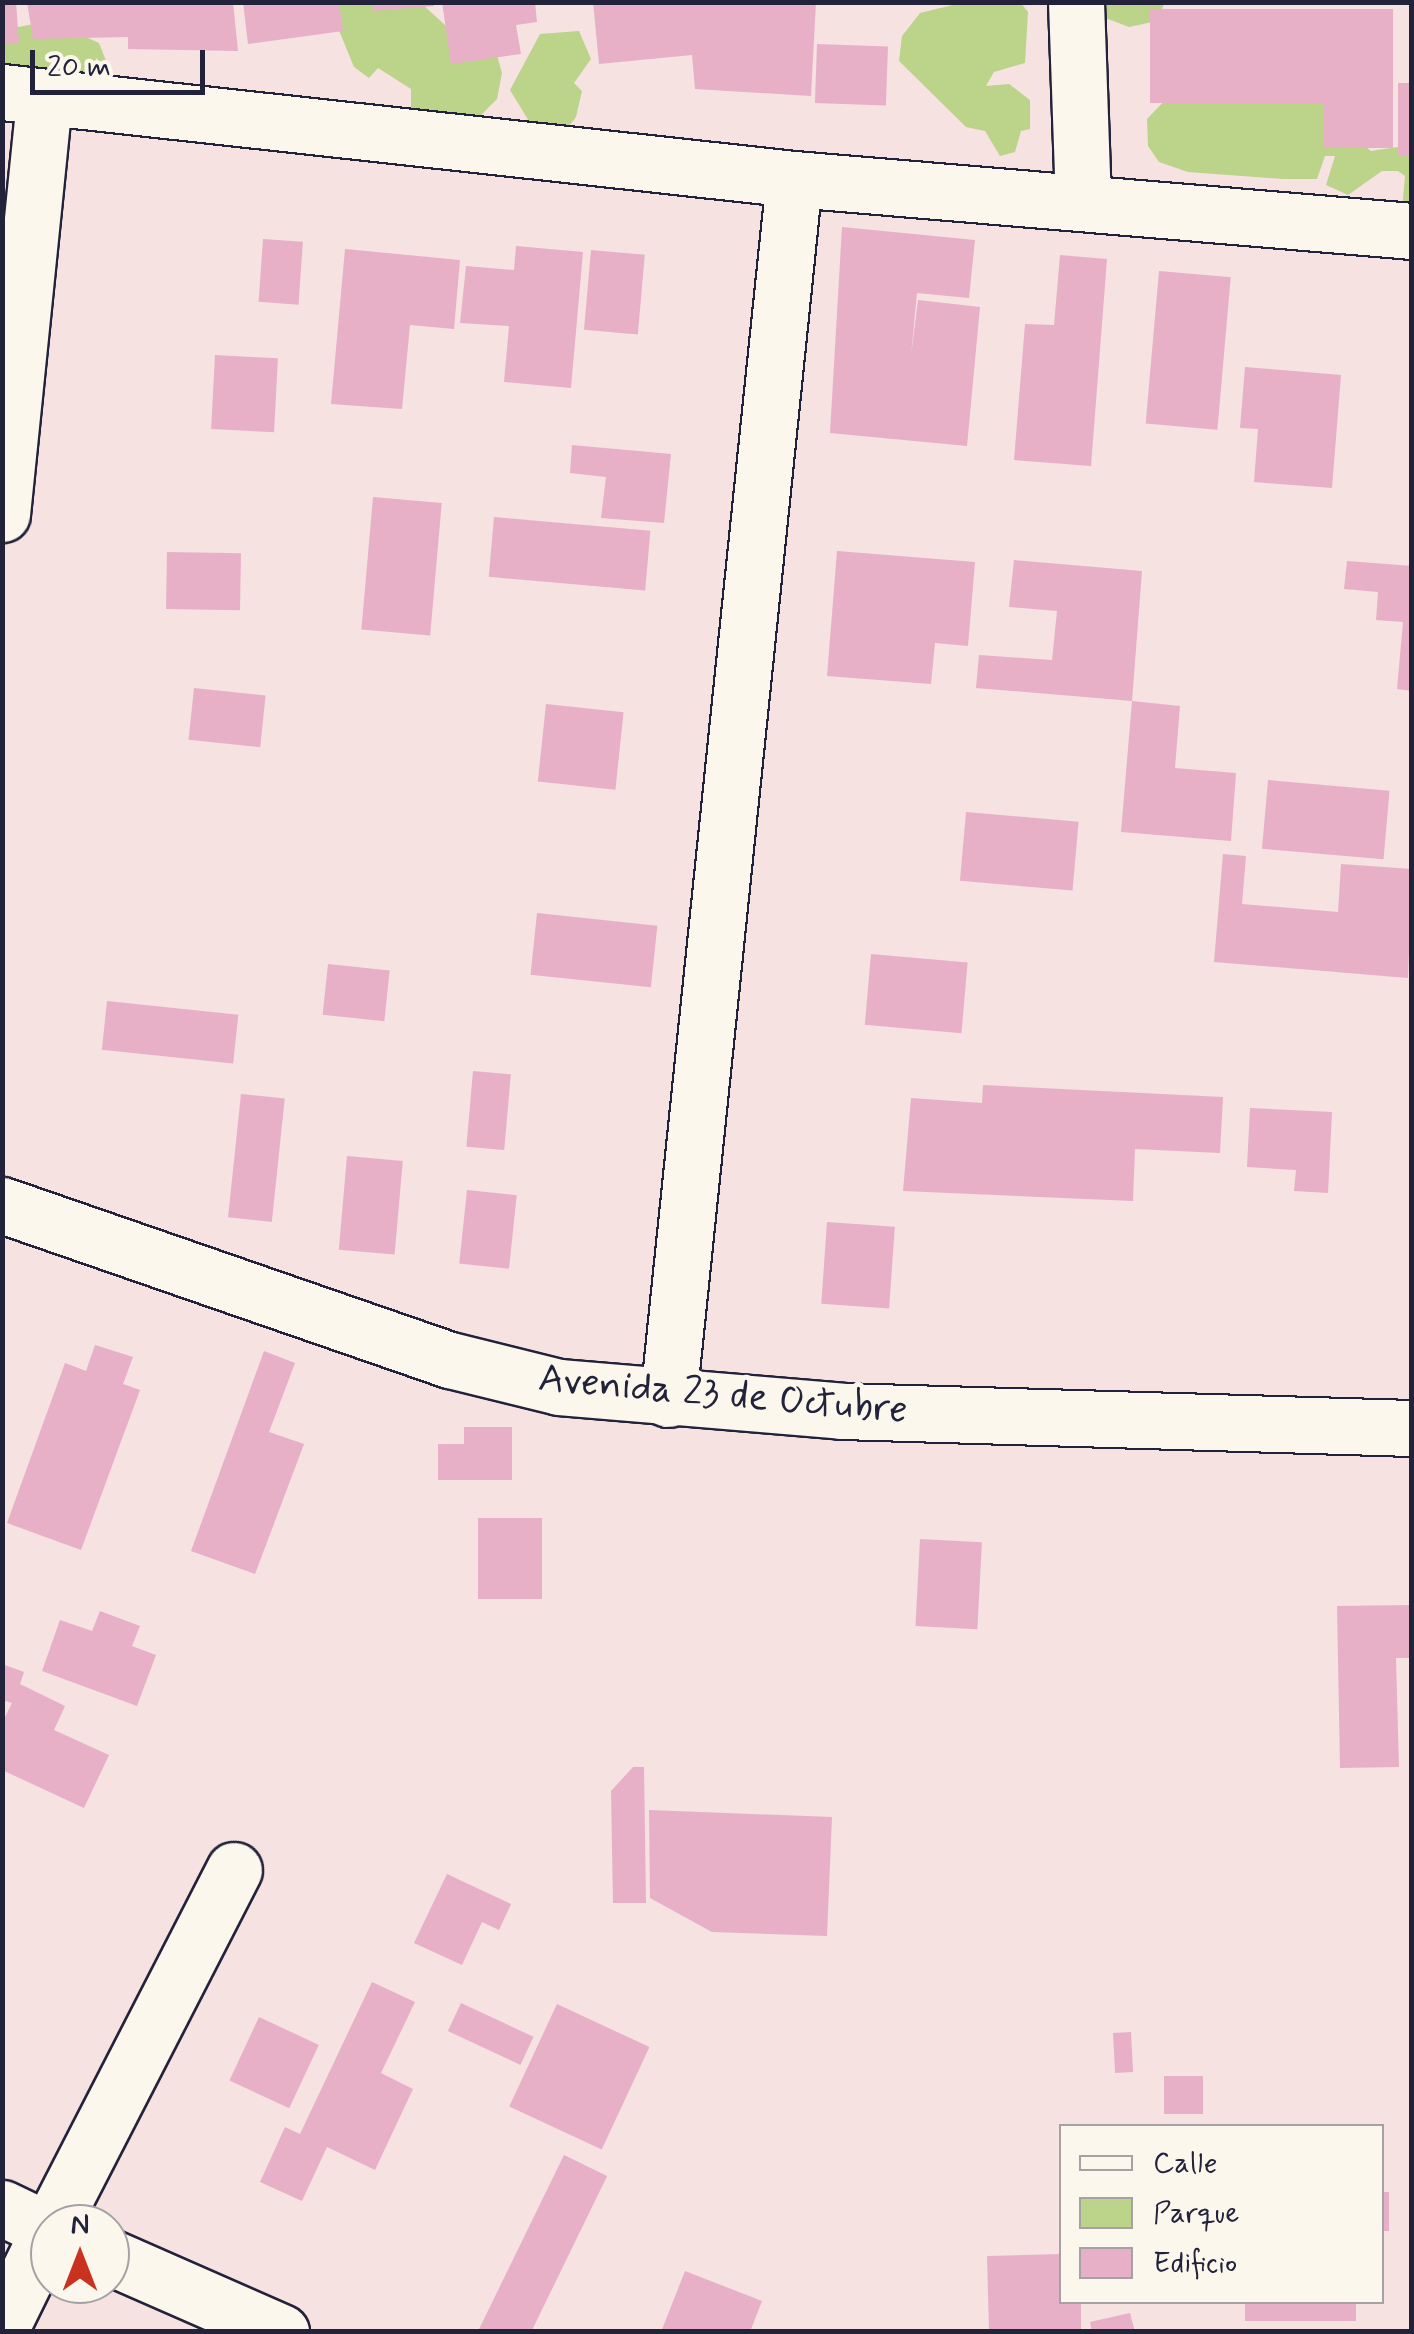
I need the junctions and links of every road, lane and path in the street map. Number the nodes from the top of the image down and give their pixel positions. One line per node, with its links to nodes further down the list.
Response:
1 (1076, 2): 4 (street)
2 (23, 94): 3 (street); 6 (street)
3 (794, 179): 4 (street); 8 (street)
4 (1083, 200): 5 (street)
5 (1412, 230)
6 (2, 514)
7 (2, 1205): 8 (street, Avenida 23 de Octubre)
8 (668, 1399): 9 (street, Avenida 23 de Octubre)
9 (1412, 1428)
10 (234, 1870): 11 (street)
11 (63, 2204)
12 (2, 2208): 13 (street)
13 (30, 2220)
14 (130, 2266): 17 (street)
15 (30, 2269): 16 (street)
16 (2, 2326)
17 (282, 2332)

